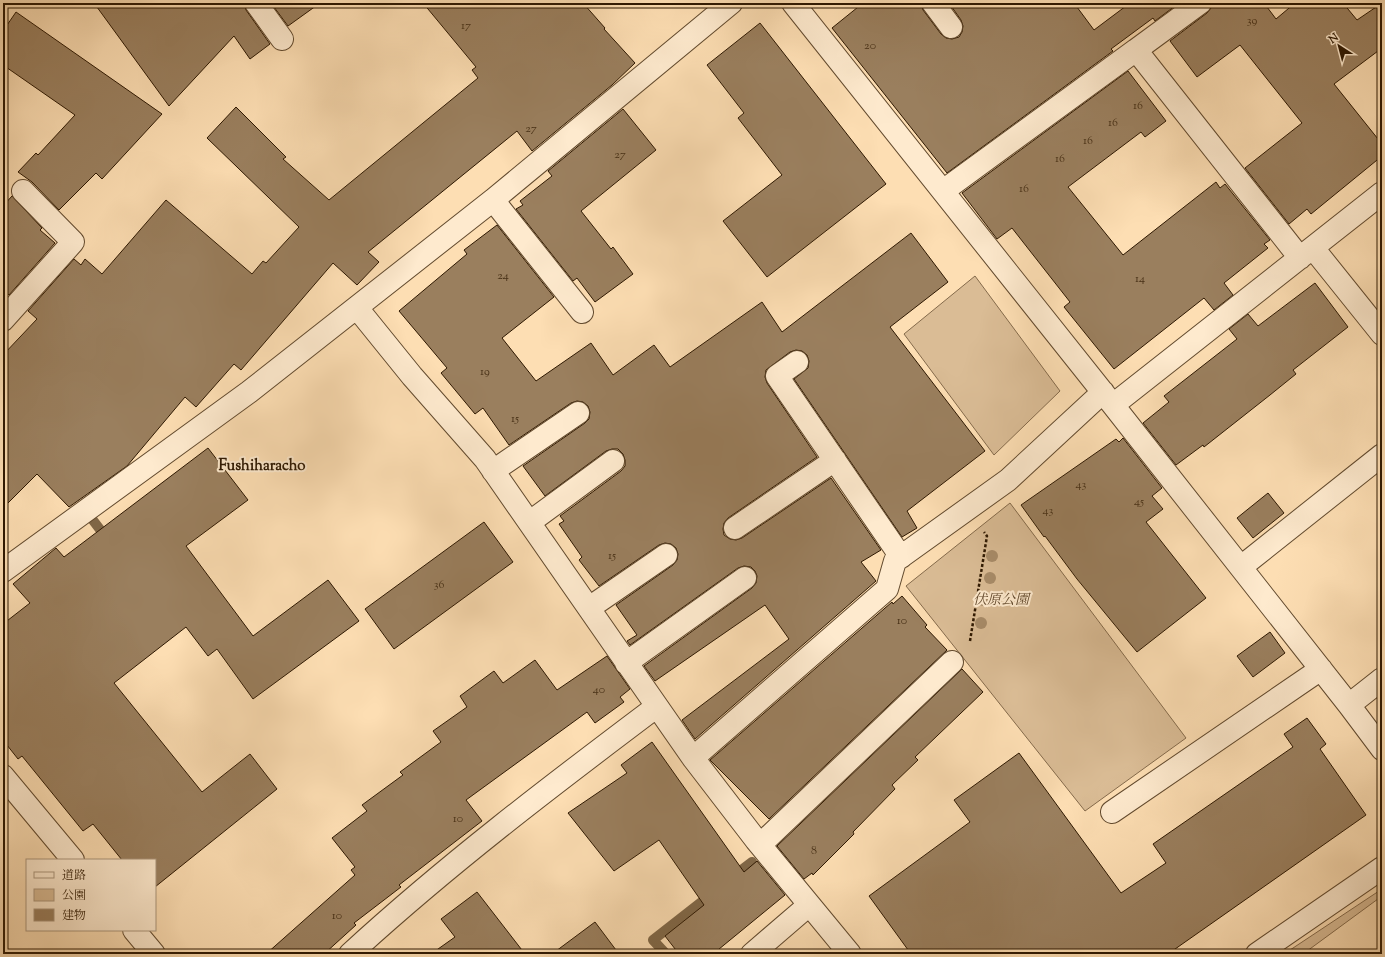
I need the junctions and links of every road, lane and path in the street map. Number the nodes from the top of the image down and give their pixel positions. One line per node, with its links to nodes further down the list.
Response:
1 (256, 3): 7 (street)
2 (731, 3): 12 (street)
3 (793, 3): 10 (street)
4 (934, 3): 6 (street)
5 (1200, 3): 8 (street)
6 (951, 27)
7 (282, 39)
8 (1136, 50): 10 (street); 13 (street)
9 (23, 191): 16 (street)
10 (943, 191): 19 (street)
11 (1382, 193): 13 (street)
12 (494, 200): 14 (street); 15 (street)
13 (1306, 253): 17 (street); 19 (street)
14 (357, 308): 24 (street); 31 (street)
15 (582, 312)
16 (3, 320)
17 (1382, 334)
18 (797, 362): 22 (street)
19 (1108, 398): 25 (street); 30 (street)
20 (578, 413): 24 (street)
21 (1382, 455): 30 (street)
22 (835, 460): 27 (street); 29 (street)
23 (613, 461): 26 (street)
24 (493, 471): 26 (street)
25 (970, 507): 29 (street); 34 (path)
26 (530, 522): 33 (street)
27 (735, 528)
28 (666, 555): 33 (street)
29 (902, 556): 41 (street)
30 (1241, 567): 36 (street)
31 (3, 571)
32 (745, 578): 35 (street)
33 (589, 608): 35 (street)
34 (952, 662): 44 (street)
35 (626, 663): 39 (street)
36 (1321, 669): 38 (street); 43 (street)
37 (1382, 679): 38 (street)
38 (1350, 705): 40 (street)
39 (656, 707): 41 (street); 50 (street)
40 (1382, 749)
41 (693, 758): 44 (street)
42 (3, 776): 45 (street)
43 (1112, 812)
44 (760, 845): 47 (street)
45 (72, 859)
46 (1382, 868): 53 (street)
47 (809, 905): 51 (street); 52 (street)
48 (135, 931): 49 (street)
49 (154, 954)
50 (350, 954)
51 (752, 954)
52 (850, 954)
53 (1257, 954)

